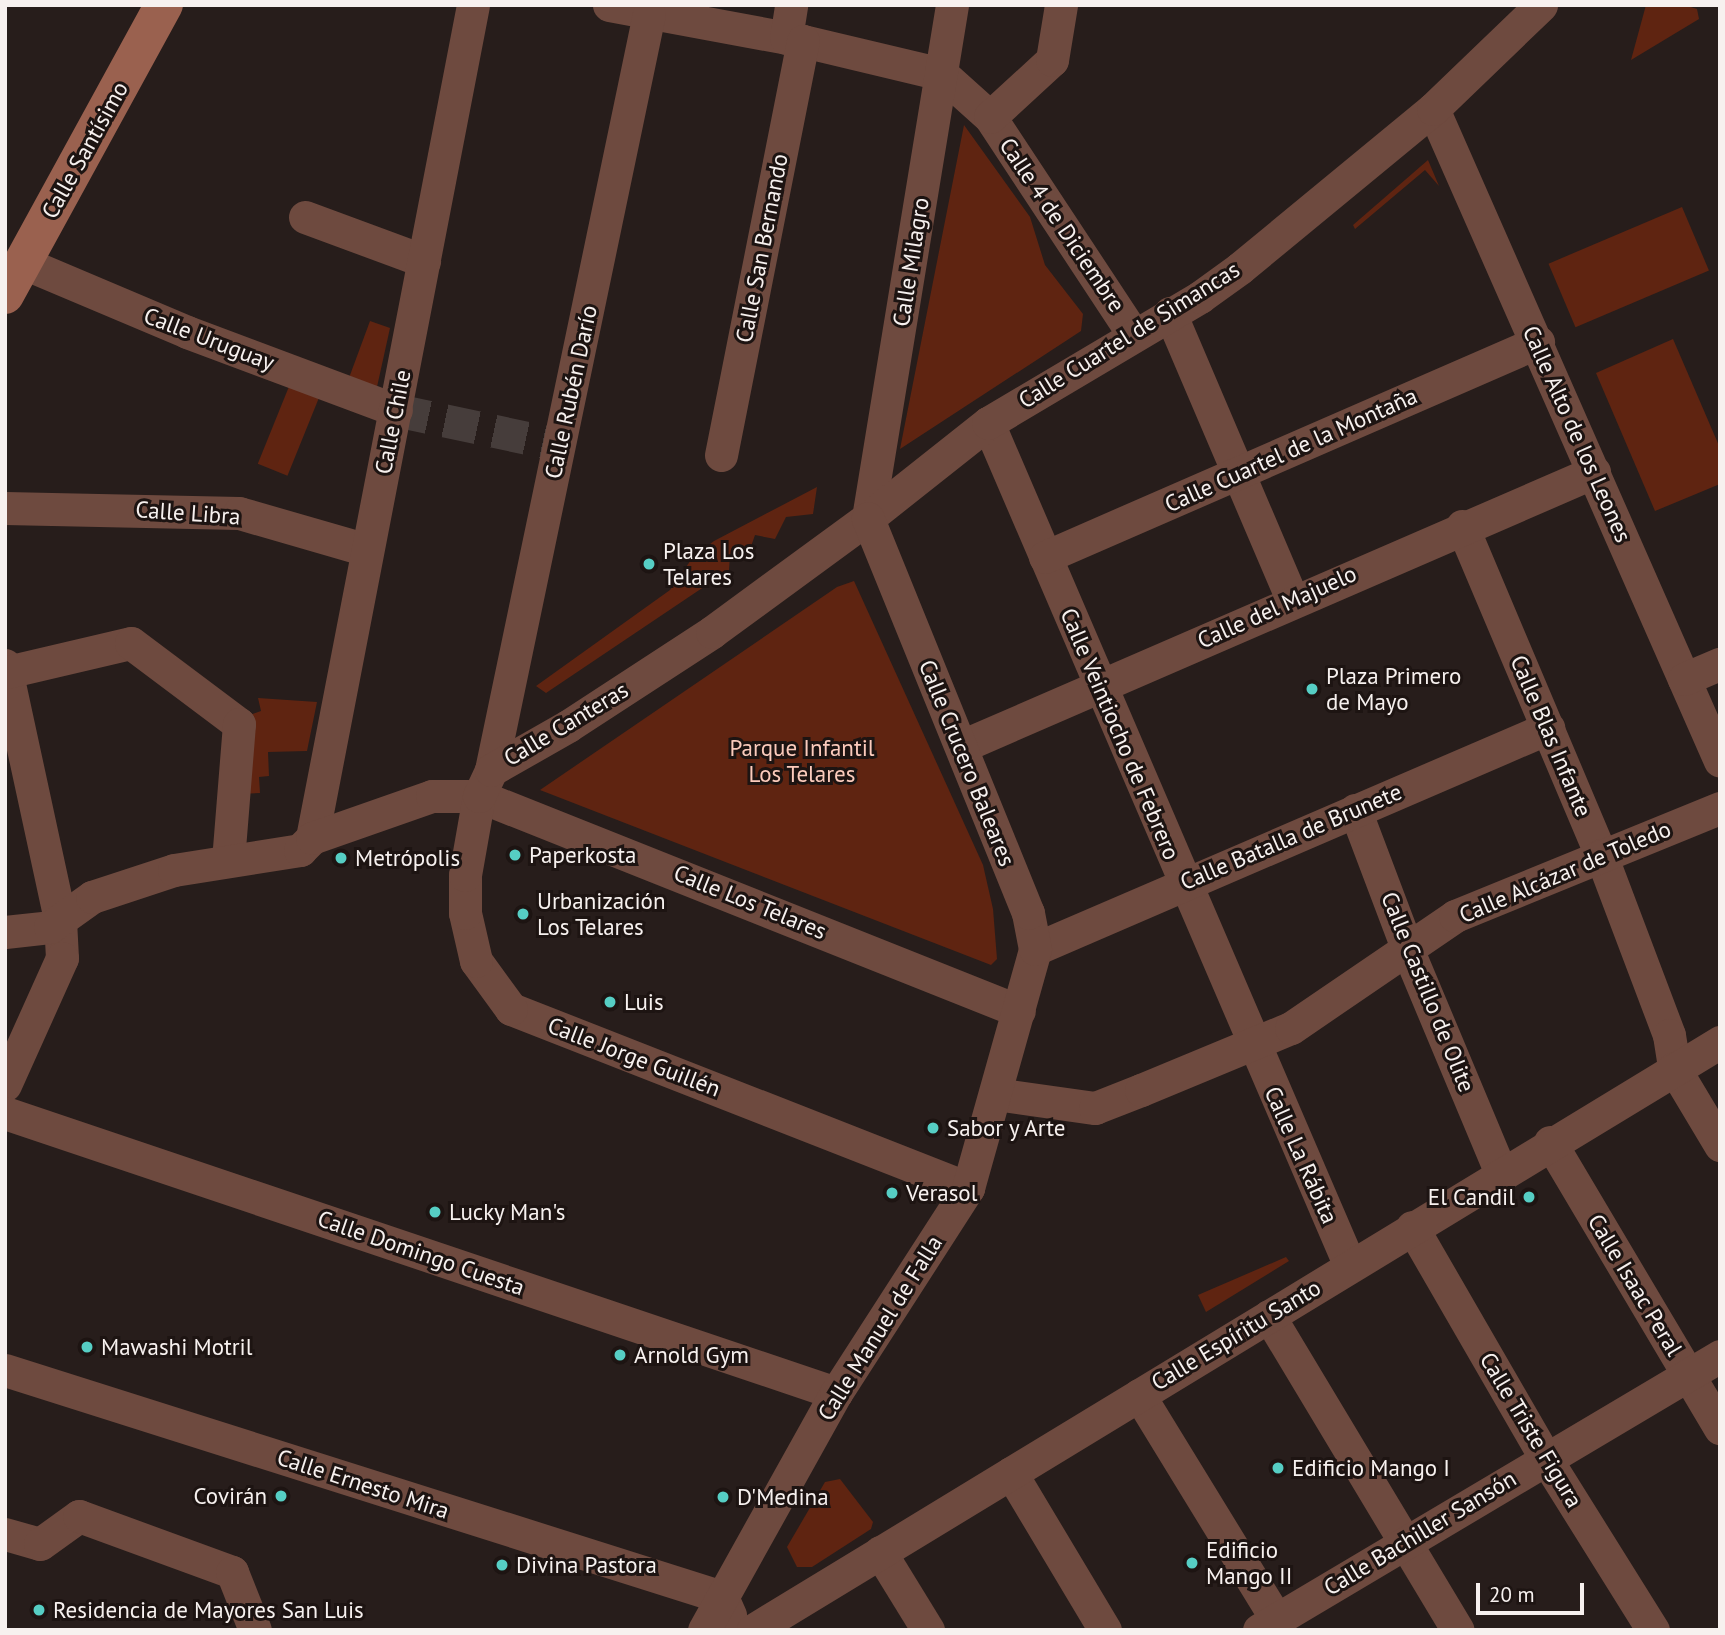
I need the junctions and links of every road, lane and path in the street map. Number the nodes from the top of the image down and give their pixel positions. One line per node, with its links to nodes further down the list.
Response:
1 (164, 5): 15 (main road, Calle Santísimo)
2 (473, 5): 14 (street, Calle Chile)
3 (791, 5): 8 (street, Calle San Bernando)
4 (952, 5): 9 (street, Calle Milagro)
5 (1061, 5): 11 (street)
6 (1541, 5): 10 (street, Calle Cuartel de Simancas)
7 (630, 8): 8 (street); 36 (street, Calle Rubén Darío)
8 (794, 40): 9 (street); 23 (street, Calle San Bernando)
9 (942, 74): 11 (street, Calle 4 de Diciembre); 27 (street, Calle Milagro)
10 (1433, 109): 17 (street, Calle Cuartel de Simancas); 19 (street, Calle Alto de los Leones)
11 (990, 117): 12 (street, Calle 4 de Diciembre)
12 (1052, 211): 16 (street, Calle 4 de Diciembre); 20 (street)
13 (305, 217): 14 (street)
14 (425, 261): 21 (street, Calle Chile)
15 (15, 279): 21 (street, Calle Uruguay)
16 (1099, 281): 17 (street); 18 (street, Calle 4 de Diciembre)
17 (1177, 309): 18 (street, Calle Cuartel de Simancas); 24 (street)
18 (1133, 334): 20 (street, Calle Cuartel de Simancas)
19 (1538, 342): 24 (street, Calle Cuartel de la Montaña); 25 (street, Calle Alto de los Leones)
20 (1097, 357): 22 (street, Calle Cuartel de Simancas)
21 (396, 410): 29 (street, Calle Chile)
22 (988, 423): 27 (street, Calle Cuartel de Simancas); 30 (street, Calle Veintiocho de Febrero)
23 (722, 455)
24 (1240, 472): 30 (street, Calle Cuartel de la Montaña); 31 (street)
25 (1594, 472): 28 (street, Calle del Majuelo); 34 (street, Calle Alto de los Leones)
26 (5, 508): 29 (street, Calle Libra)
27 (869, 518): 38 (street, Calle Canteras); 39 (street, Calle Crucero Baleares)
28 (1462, 526): 31 (street, Calle del Majuelo); 37 (street, Calle Blas Infante)
29 (367, 550): 44 (street, Calle Chile)
30 (1045, 557): 35 (street, Calle Veintiocho de Febrero)
31 (1293, 601): 35 (street, Calle del Majuelo)
32 (1720, 664): 34 (street)
33 (6, 668): 46 (street); 48 (street)
34 (1684, 679): 40 (street, Calle Alto de los Leones)
35 (1099, 686): 39 (street, Calle del Majuelo); 47 (street, Calle Veintiocho de Febrero)
36 (506, 699): 38 (street); 41 (street, Calle Rubén Darío)
37 (1548, 728): 43 (street, Calle Batalla de Brunete); 45 (street, Calle Blas Infante)
38 (548, 736): 41 (street, Calle Canteras)
39 (962, 746): 50 (street, Calle Crucero Baleares)
40 (1720, 761)
41 (485, 783): 44 (street); 52 (street, Calle Los Telares); 62 (street, Calle Jorge Guillén)
42 (1720, 808): 45 (street, Calle Alcázar de Toledo)
43 (1355, 810): 47 (street, Calle Batalla de Brunete); 51 (street, Calle Castillo de Olite)
44 (312, 838): 46 (street)
45 (1601, 855): 51 (street, Calle Alcázar de Toledo); 55 (street, Calle Blas Infante)
46 (228, 861): 48 (street)
47 (1184, 884): 50 (street, Calle Batalla de Brunete); 54 (street, Calle Veintiocho de Febrero)
48 (60, 920): 49 (street); 56 (street)
49 (5, 932)
50 (1035, 949): 52 (street, Calle Crucero Baleares)
51 (1407, 949): 54 (street, Calle Alcázar de Toledo); 61 (street, Calle Castillo de Olite)
52 (1019, 1011): 57 (street, Calle Manuel de Falla)
53 (1720, 1042): 55 (street, Calle Espíritu Santo)
54 (1252, 1044): 57 (street, Calle Alcázar de Toledo); 64 (street, Calle La Rábita)
55 (1674, 1068): 59 (street, Calle Espíritu Santo); 60 (street)
56 (5, 1085)
57 (995, 1094): 62 (street, Calle Manuel de Falla)
58 (5, 1113): 69 (street, Calle Domingo Cuesta)
59 (1550, 1142): 61 (street, Calle Espíritu Santo); 68 (street, Calle Isaac Peral)
60 (1720, 1145)
61 (1501, 1173): 63 (street, Calle Espíritu Santo)
62 (968, 1188): 69 (street, Calle Manuel de Falla)
63 (1412, 1227): 64 (street, Calle Espíritu Santo); 72 (street, Calle Triste Figura)
64 (1350, 1266): 65 (street, Calle Espíritu Santo)
65 (1269, 1316): 70 (street, Calle Espíritu Santo); 75 (street)
66 (1720, 1356): 68 (street, Calle Bachiller Sansón)
67 (5, 1370): 77 (street, Calle Ernesto Mira)
68 (1689, 1375): 71 (street, Calle Isaac Peral); 72 (street, Calle Bachiller Sansón)
69 (836, 1393): 77 (street, Calle Manuel de Falla)
70 (1139, 1395): 73 (street, Calle Espíritu Santo); 78 (street)
71 (1720, 1428)
72 (1546, 1459): 75 (street, Calle Bachiller Sansón); 86 (street, Calle Triste Figura)
73 (1011, 1473): 76 (street, Calle Espíritu Santo); 84 (street)
74 (5, 1534): 79 (street)
75 (1406, 1540): 78 (street, Calle Bachiller Sansón); 85 (street)
76 (880, 1552): 82 (street, Calle Espíritu Santo); 83 (street)
77 (722, 1597): 80 (street, Calle Manuel de Falla); 81 (street)
78 (1267, 1625)
79 (255, 1630)
80 (704, 1630)
81 (737, 1630)
82 (753, 1630)
83 (928, 1630)
84 (1105, 1630)
85 (1458, 1630)
86 (1653, 1630)

